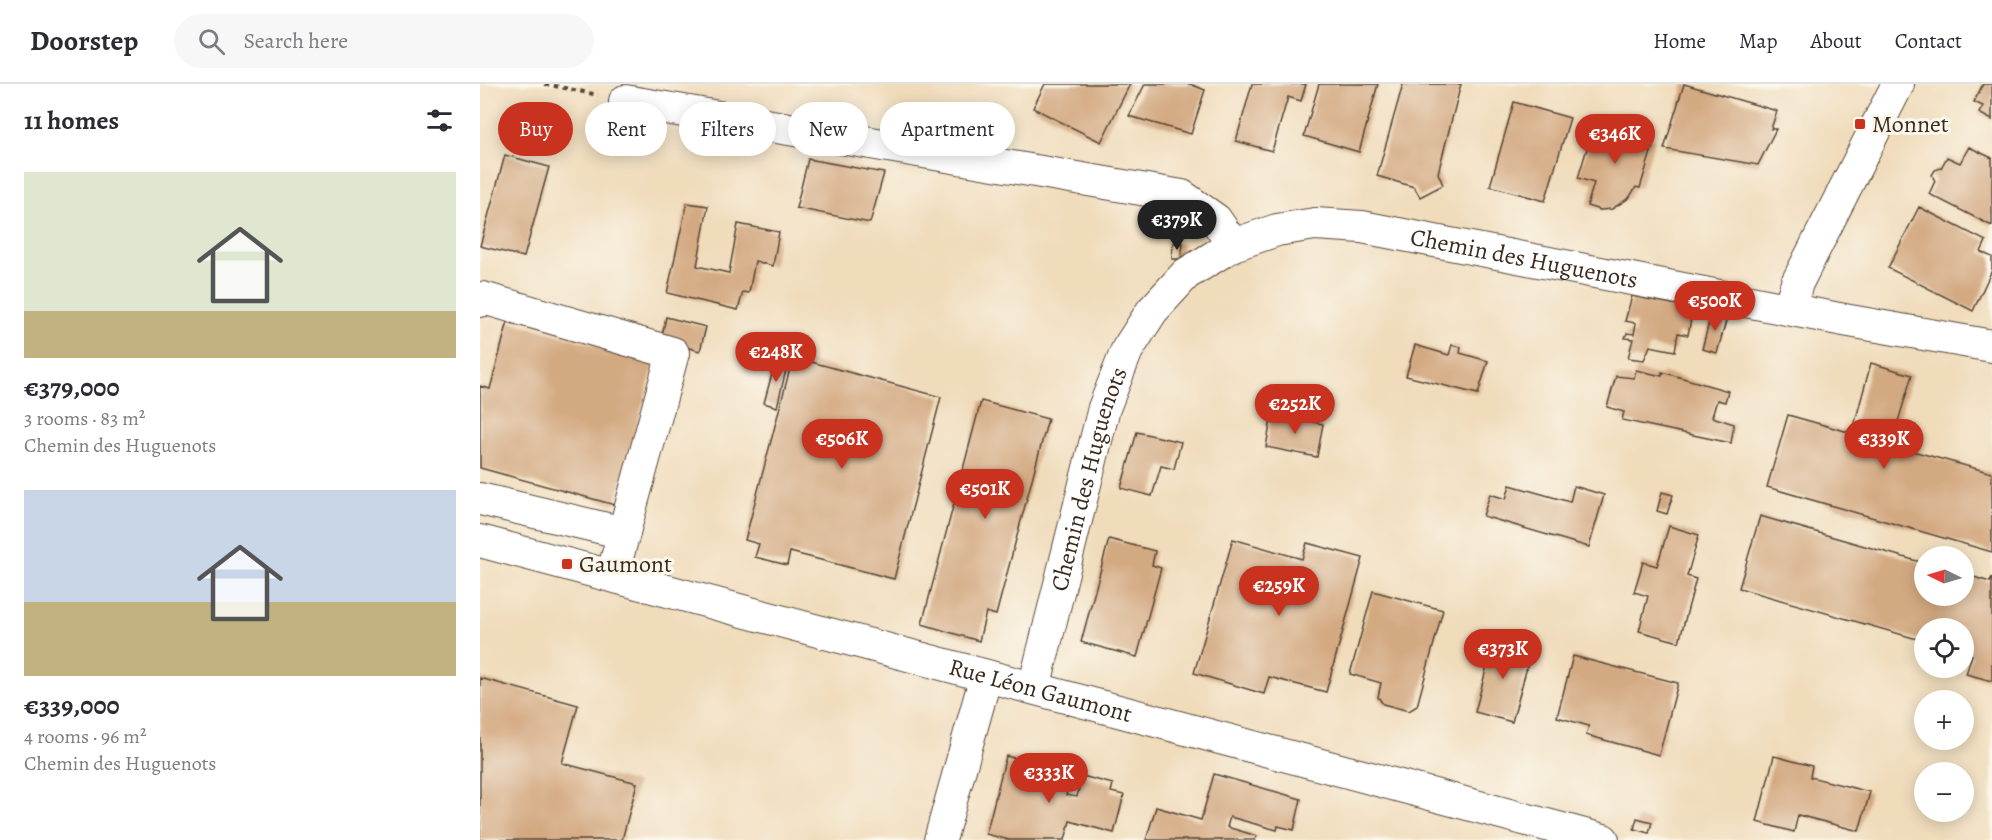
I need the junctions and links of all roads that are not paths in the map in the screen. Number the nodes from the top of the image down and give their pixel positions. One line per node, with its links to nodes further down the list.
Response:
1 (1898, 84): 5 (street)
2 (625, 100): 3 (street)
3 (1233, 245): 5 (street, Chemin des Huguenots); 12 (street, Chemin des Huguenots)
4 (480, 301): 8 (street)
5 (1788, 309): 6 (street, Chemin des Huguenots)
6 (1992, 346)
7 (480, 499): 8 (street)
8 (624, 533): 10 (street)
9 (480, 541): 10 (street, Rue Léon Gaumont)
10 (612, 576): 11 (street, Rue Léon Gaumont)
11 (986, 676): 12 (street, Rue Léon Gaumont); 13 (street)
12 (1034, 688): 14 (street, Rue Léon Gaumont)
13 (940, 840)
14 (1603, 840)

